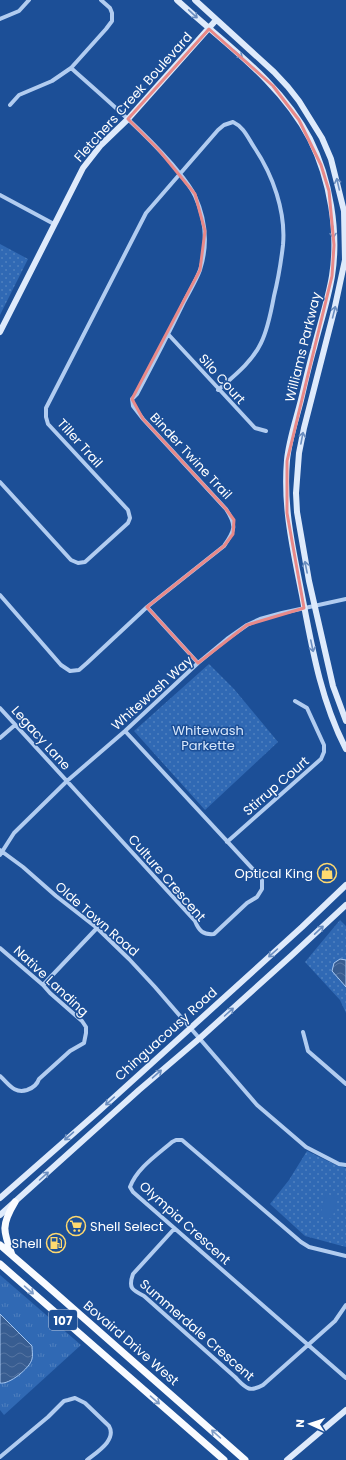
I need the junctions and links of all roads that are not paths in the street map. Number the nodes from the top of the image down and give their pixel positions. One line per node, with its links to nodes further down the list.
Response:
1 (29, 0): 5 (street)
2 (101, 0): 8 (street)
3 (177, 0): 7 (main road, Williams Parkway, one-way to 7)
4 (194, 0): 6 (main road, Williams Parkway)
5 (0, 19)
6 (216, 20): 7 (main road, Fletchers Creek Boulevard); 15 (main road, Williams Parkway, one-way to 6)
7 (208, 29): 10 (main road, Fletchers Creek Boulevard); 14 (main road, Williams Parkway, one-way to 14)
8 (71, 68): 9 (street); 10 (street, Binder Twine Trail)
9 (10, 106)
10 (128, 119): 11 (street, Binder Twine Trail); 13 (main road, Fletchers Creek Boulevard)
11 (180, 174): 17 (street, Binder Twine Trail); 18 (street); 20 (street, Tiller Trail)
12 (0, 195): 13 (street)
13 (54, 224): 16 (main road, Fletchers Creek Boulevard)
14 (333, 260): 15 (street); 25 (main road, Williams Parkway)
15 (345, 260): 23 (main road, Williams Parkway, one-way to 15)
16 (0, 332)
17 (168, 334): 18 (street, Silo Court); 24 (street, Binder Twine Trail)
18 (218, 390): 19 (street, Silo Court)
19 (266, 431)
20 (0, 482)
21 (0, 595): 24 (street, Binder Twine Trail)
22 (346, 599): 23 (street, Whitewash Way)
23 (314, 605): 25 (street, Whitewash Way); 29 (main road, Williams Parkway)
24 (147, 607): 26 (street)
25 (304, 608): 26 (street, Whitewash Way); 33 (main road, Williams Parkway, one-way to 33)
26 (198, 663): 31 (street, Whitewash Way)
27 (295, 701): 35 (street, Stirrup Court)
28 (0, 708): 30 (street, Legacy Lane)
29 (346, 721)
30 (15, 725): 32 (street); 34 (street, Legacy Lane)
31 (125, 731): 34 (street, Whitewash Way); 35 (street, Culture Crescent)
32 (0, 738)
33 (346, 749)
34 (67, 781): 35 (street, Culture Crescent); 36 (street, Whitewash Way)
35 (227, 842)
36 (1, 852): 39 (street, Olde Town Road)
37 (346, 885): 42 (main road, Chinguacousy Road, one-way to 42)
38 (346, 905): 44 (main road, Chinguacousy Road, one-way to 38)
39 (97, 928): 41 (street); 42 (street, Olde Town Road)
40 (0, 948): 41 (street, Native Landing)
41 (43, 985): 45 (street, Native Landing)
42 (191, 1027): 44 (street, Olde Town Road); 48 (main road, Chinguacousy Road, one-way to 48)
43 (303, 1032): 46 (street)
44 (200, 1038): 47 (street, Olde Town Road); 49 (main road, Chinguacousy Road, one-way to 44)
45 (0, 1076)
46 (346, 1084)
47 (346, 1165)
48 (0, 1198)
49 (15, 1202): 50 (main road, Chinguacousy Road); 53 (main road)
50 (0, 1215)
51 (174, 1229): 54 (street, Olympia Crescent); 57 (street, Olympia Crescent); 57 (street, Summerdale Crescent)
52 (0, 1245): 53 (main road, Bovaird Drive West / 107)
53 (12, 1256): 63 (main road, Bovaird Drive West / 107, one-way to 53)
54 (346, 1256)
55 (0, 1264): 62 (main road, Bovaird Drive West / 107, one-way to 62)
56 (346, 1305): 57 (street)
57 (308, 1346): 58 (street, Olympia Crescent)
58 (346, 1378)
59 (346, 1410): 64 (main road)
60 (1, 1456): 61 (street)
61 (87, 1460)
62 (224, 1460)
63 (245, 1460)
64 (287, 1460)

